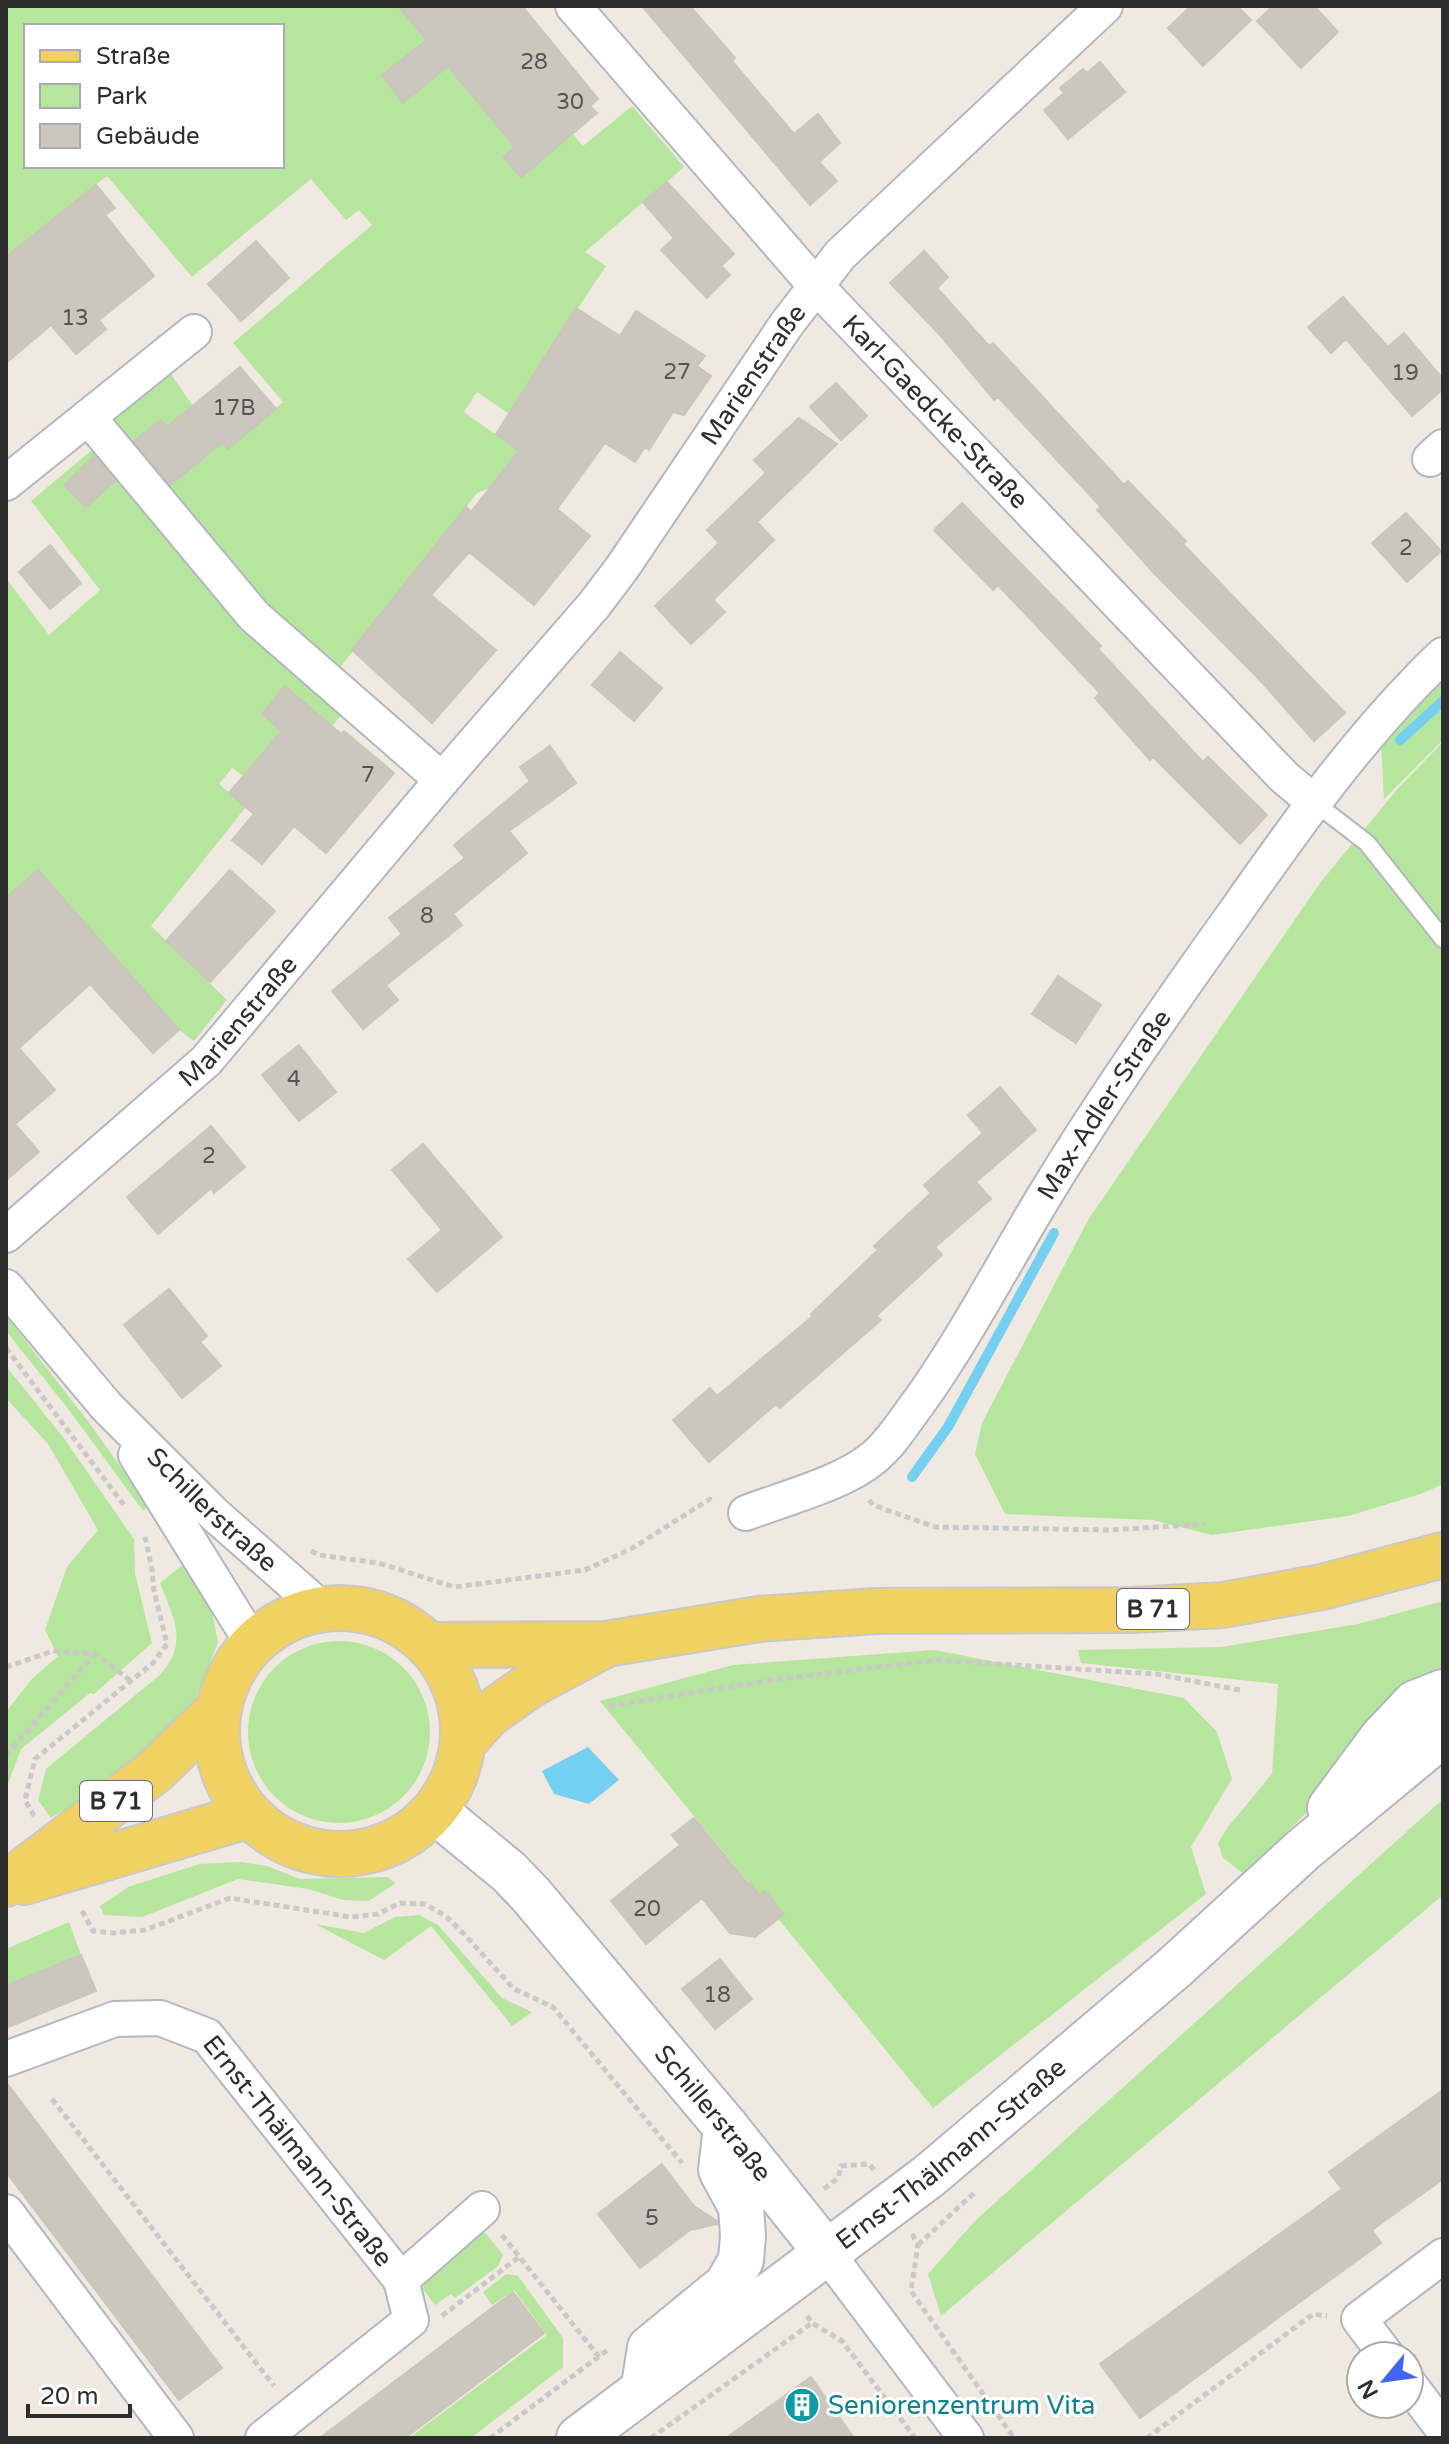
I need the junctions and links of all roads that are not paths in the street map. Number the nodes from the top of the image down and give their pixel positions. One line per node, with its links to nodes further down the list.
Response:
1 (573, 6): 3 (street, Karl-Gaedcke-Straße)
2 (1105, 6): 3 (street, Marienstraße)
3 (815, 285): 8 (street, Marienstraße); 9 (street, Karl-Gaedcke-Straße)
4 (194, 332): 5 (street)
5 (88, 417): 6 (street); 8 (street)
6 (6, 483)
7 (1443, 655): 9 (street, Max-Adler-Straße)
8 (442, 780): 11 (street, Marienstraße)
9 (1315, 803): 10 (lane); 14 (street, Max-Adler-Straße)
10 (1443, 939)
11 (6, 1235)
12 (6, 1287): 13 (street, Schillerstraße)
13 (107, 1407): 16 (street, Schillerstraße); 17 (street, Schillerstraße)
14 (746, 1513)
15 (1443, 1555): 18 (main road, B 71)
16 (322, 1609): 17 (main road, B 71); 19 (main road, B 71)
17 (253, 1644): 21 (main road, B 71)
18 (606, 1644): 19 (main road, B 71); 23 (main road, B 71)
19 (429, 1645): 23 (main road, B 71)
20 (1443, 1692): 27 (main road, Ernst-Thälmann-Straße)
21 (219, 1709): 26 (main road, B 71); 28 (main road, B 71)
22 (1443, 1734): 24 (main road, Ernst-Thälmann-Straße)
23 (463, 1743): 25 (main road, B 71)
24 (1426, 1758): 27 (main road, Ernst-Thälmann-Straße)
25 (435, 1811): 26 (main road, B 71); 30 (main road, Schillerstraße)
26 (250, 1815): 28 (main road, B 71)
27 (1304, 1849): 33 (main road, Ernst-Thälmann-Straße)
28 (6, 1886)
29 (6, 2059): 35 (street, Ernst-Thälmann-Straße)
30 (726, 2127): 33 (main road, Schillerstraße); 37 (main road)
31 (482, 2209): 35 (street, Ernst-Thälmann-Straße)
32 (6, 2212): 40 (street)
33 (826, 2252): 37 (main road, Ernst-Thälmann-Straße); 43 (street, Schillerstraße)
34 (1443, 2256): 36 (street)
35 (401, 2280): 41 (street, Ernst-Thälmann-Straße)
36 (1375, 2340)
37 (643, 2390): 42 (main road, Ernst-Thälmann-Straße)
38 (1425, 2402): 39 (street)
39 (1440, 2419)
40 (176, 2438)
41 (263, 2438)
42 (579, 2438)
43 (966, 2438)

